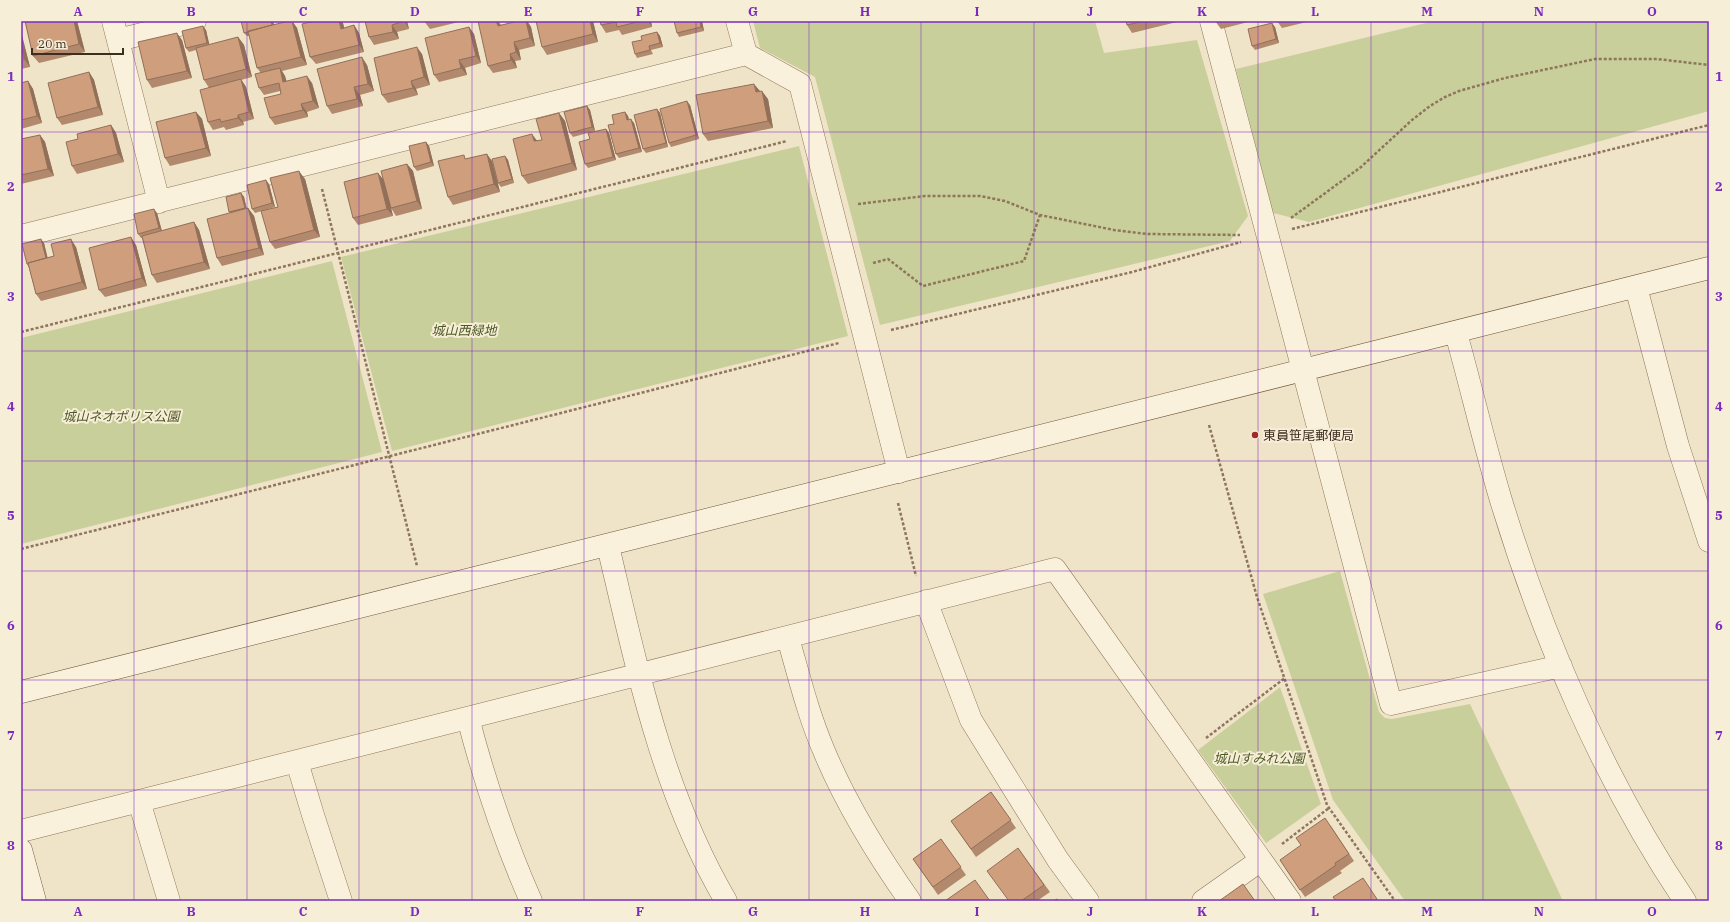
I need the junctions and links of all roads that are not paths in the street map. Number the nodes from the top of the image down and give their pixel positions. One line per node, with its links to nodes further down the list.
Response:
1 (195, 21): 4 (street)
2 (737, 21): 5 (street)
3 (1211, 21): 11 (street)
4 (116, 31): 6 (street)
5 (746, 54): 6 (street); 12 (street)
6 (159, 202): 7 (street)
7 (21, 236)
8 (1709, 268): 9 (street)
9 (1636, 287): 10 (street); 13 (street)
10 (1456, 333): 11 (street); 17 (street)
11 (1302, 369): 12 (street); 17 (street)
12 (899, 472): 14 (street)
13 (1709, 541)
14 (608, 546): 18 (street); 19 (street)
15 (925, 602): 16 (street); 25 (street); 32 (street)
16 (788, 638): 18 (street); 31 (street)
17 (1561, 666): 35 (street)
18 (638, 675): 20 (street); 30 (street)
19 (21, 692)
20 (468, 718): 21 (street); 29 (street)
21 (297, 762): 22 (street); 28 (street)
22 (139, 801): 23 (street); 27 (street)
23 (21, 831)
24 (21, 850): 26 (street)
25 (1261, 860): 33 (street); 34 (street)
26 (35, 901)
27 (169, 901)
28 (341, 901)
29 (531, 901)
30 (726, 901)
31 (910, 901)
32 (1088, 901)
33 (1203, 901)
34 (1290, 901)
35 (1685, 901)

